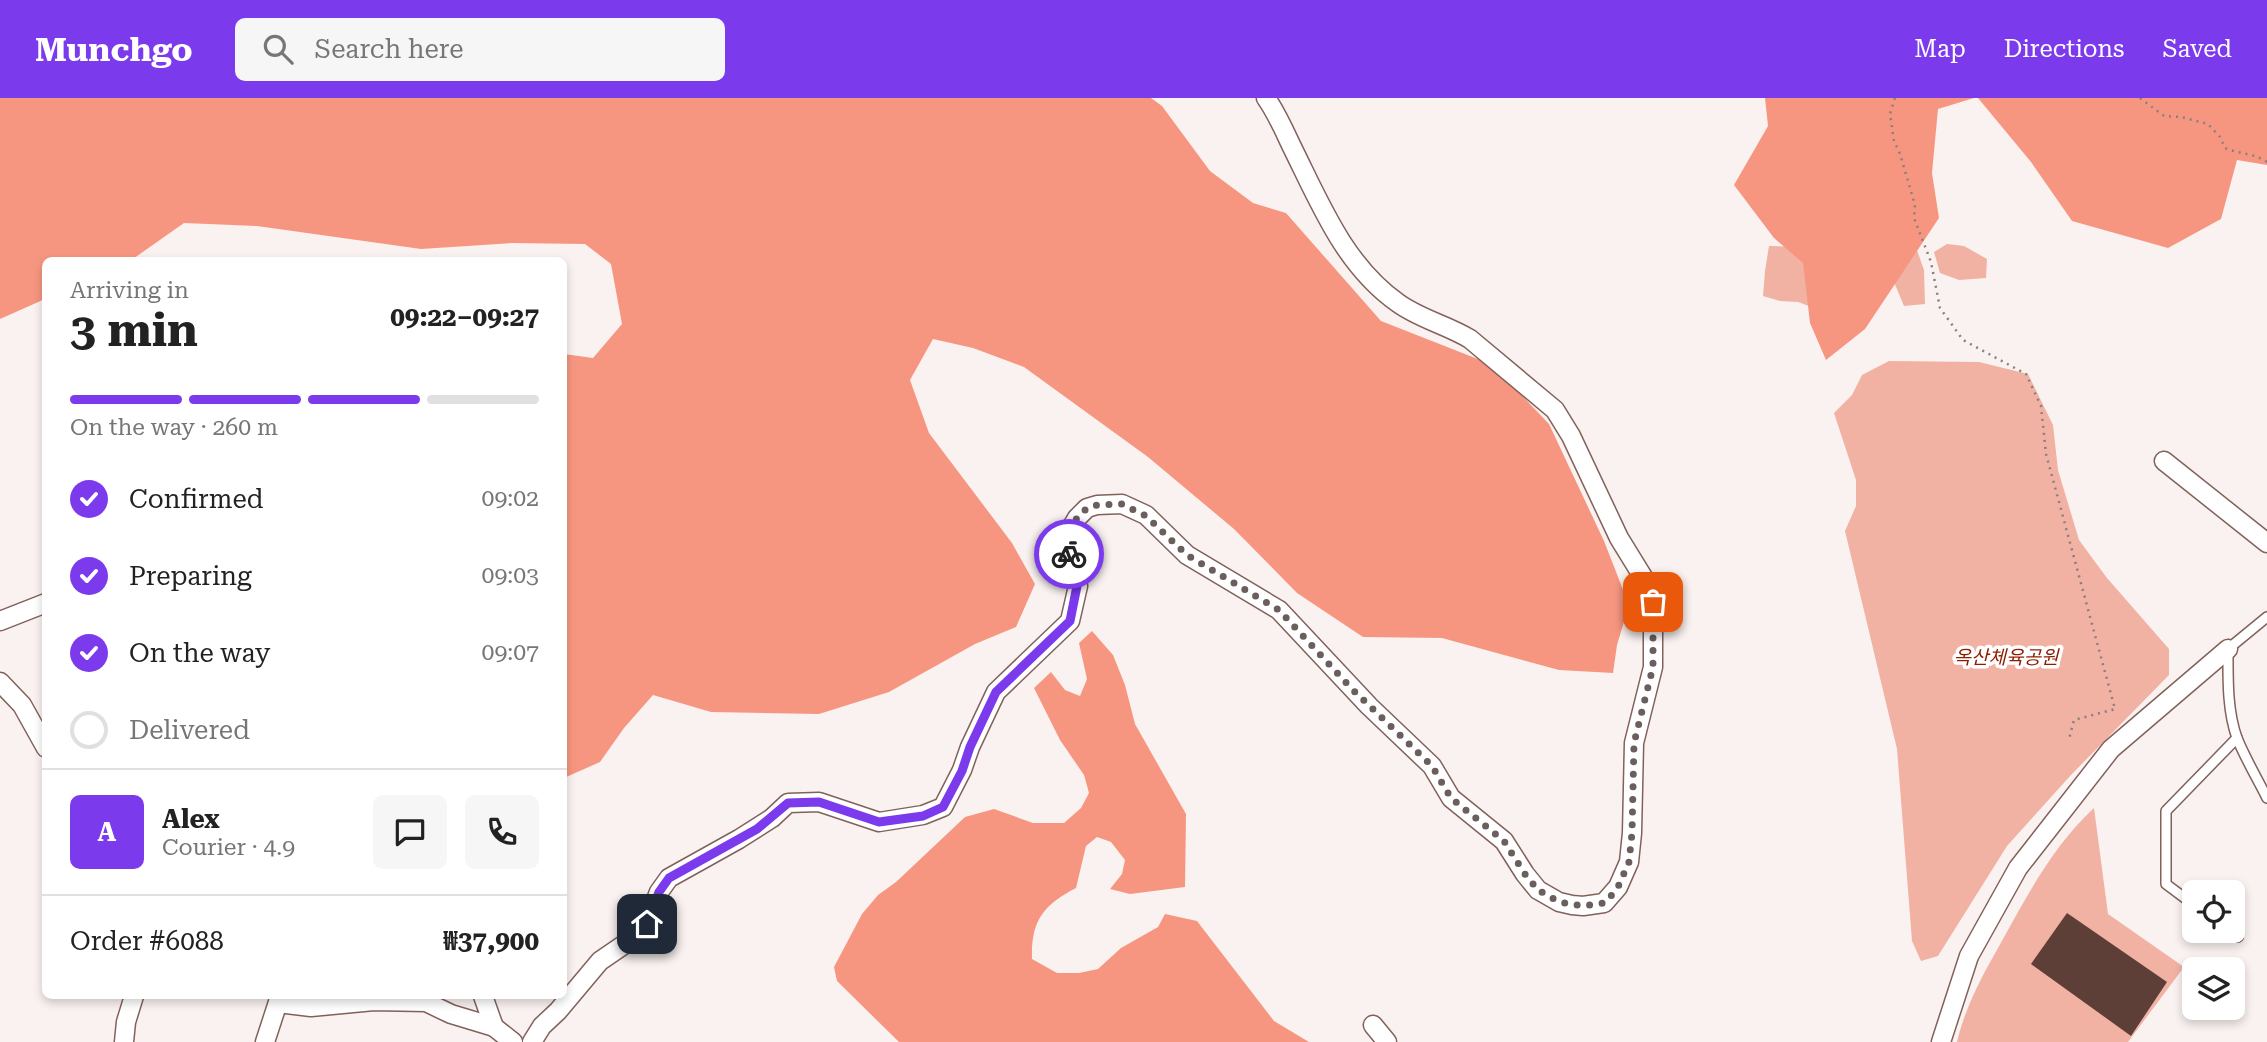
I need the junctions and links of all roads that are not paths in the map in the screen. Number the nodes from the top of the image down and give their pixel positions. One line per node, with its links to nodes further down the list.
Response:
1 (1266, 98): 21 (street)
2 (2164, 461): 3 (street)
3 (2267, 543)
4 (42, 605): 6 (street)
5 (2267, 617): 7 (lane)
6 (0, 621)
7 (2228, 649): 9 (lane); 23 (street)
8 (0, 682): 10 (street)
9 (2237, 738): 11 (lane); 12 (lane)
10 (42, 741)
11 (2267, 798)
12 (2182, 896)
13 (133, 999): 18 (street)
14 (279, 999): 17 (street); 19 (street)
15 (484, 999): 17 (street)
16 (1373, 1025): 22 (street)
17 (494, 1027): 20 (street)
18 (124, 1042)
19 (265, 1042)
20 (513, 1042)
21 (532, 1042)
22 (1387, 1042)
23 (1941, 1042)

